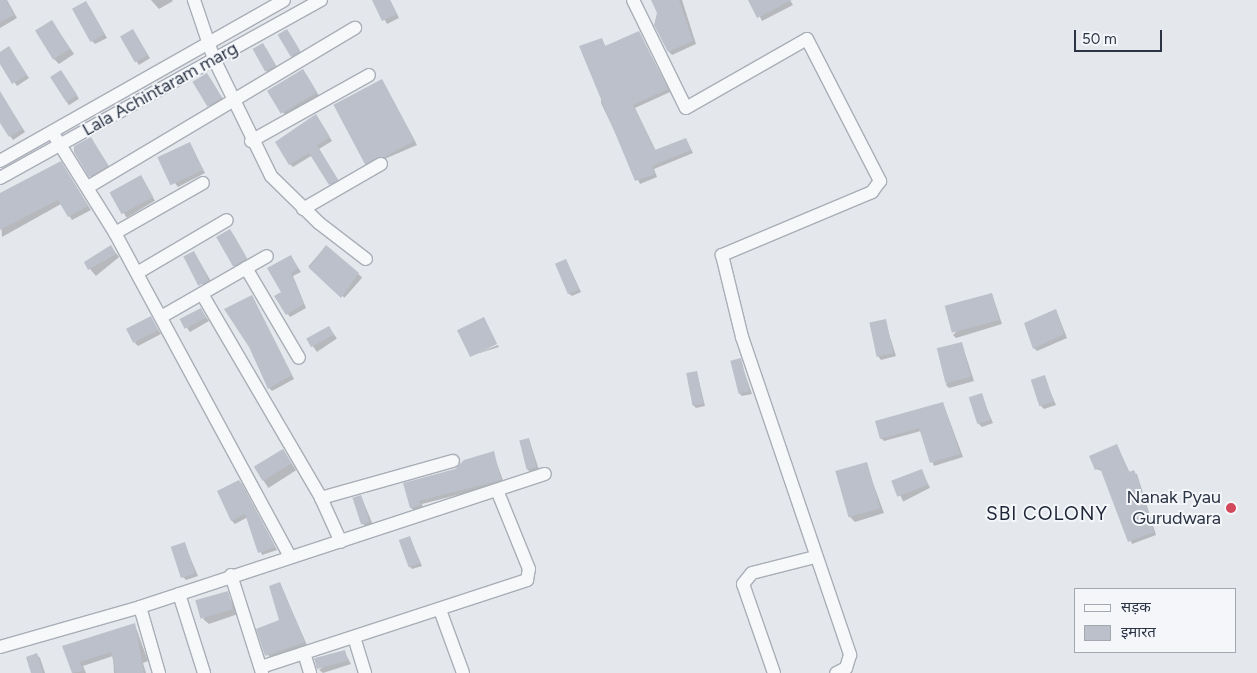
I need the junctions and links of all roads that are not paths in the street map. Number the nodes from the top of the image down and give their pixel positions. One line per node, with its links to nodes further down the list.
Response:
1 (194, 0): 6 (street)
2 (284, 0): 6 (street, Lala Achintaram marg)
3 (321, 0): 7 (street, Lala Achintaram marg)
4 (633, 0): 34 (street)
5 (354, 28): 9 (street)
6 (208, 40): 7 (street); 10 (street, Lala Achintaram marg)
7 (214, 60): 9 (street); 12 (street, Lala Achintaram marg)
8 (369, 75): 11 (street)
9 (232, 99): 11 (street); 17 (street)
10 (52, 132): 12 (street); 13 (street, Lala Achintaram marg)
11 (251, 142): 18 (street)
12 (62, 144): 15 (street, Lala Achintaram marg); 17 (street)
13 (0, 161)
14 (382, 164): 18 (street)
15 (0, 178)
16 (203, 183): 20 (street)
17 (88, 187): 20 (street)
18 (303, 209): 22 (street)
19 (227, 220): 24 (street)
20 (115, 233): 24 (street)
21 (267, 256): 23 (street)
22 (366, 260)
23 (246, 268): 25 (street); 27 (street)
24 (137, 273): 26 (street)
25 (202, 294): 26 (street); 31 (street)
26 (161, 317): 33 (street)
27 (299, 358)
28 (453, 461): 31 (street)
29 (545, 474): 30 (street)
30 (497, 490): 32 (street); 38 (street)
31 (321, 498): 32 (street)
32 (340, 542): 33 (street)
33 (290, 557): 35 (street)
34 (815, 557): 48 (street); 49 (street)
35 (231, 575): 36 (street); 42 (street)
36 (179, 594): 37 (street); 44 (street)
37 (140, 607): 40 (street); 43 (street)
38 (440, 610): 39 (street); 47 (street)
39 (354, 637): 41 (street); 46 (street)
40 (0, 647)
41 (304, 653): 42 (street); 45 (street)
42 (262, 670)
43 (159, 673)
44 (204, 673)
45 (310, 673)
46 (365, 673)
47 (462, 673)
48 (774, 673)
49 (836, 673)

